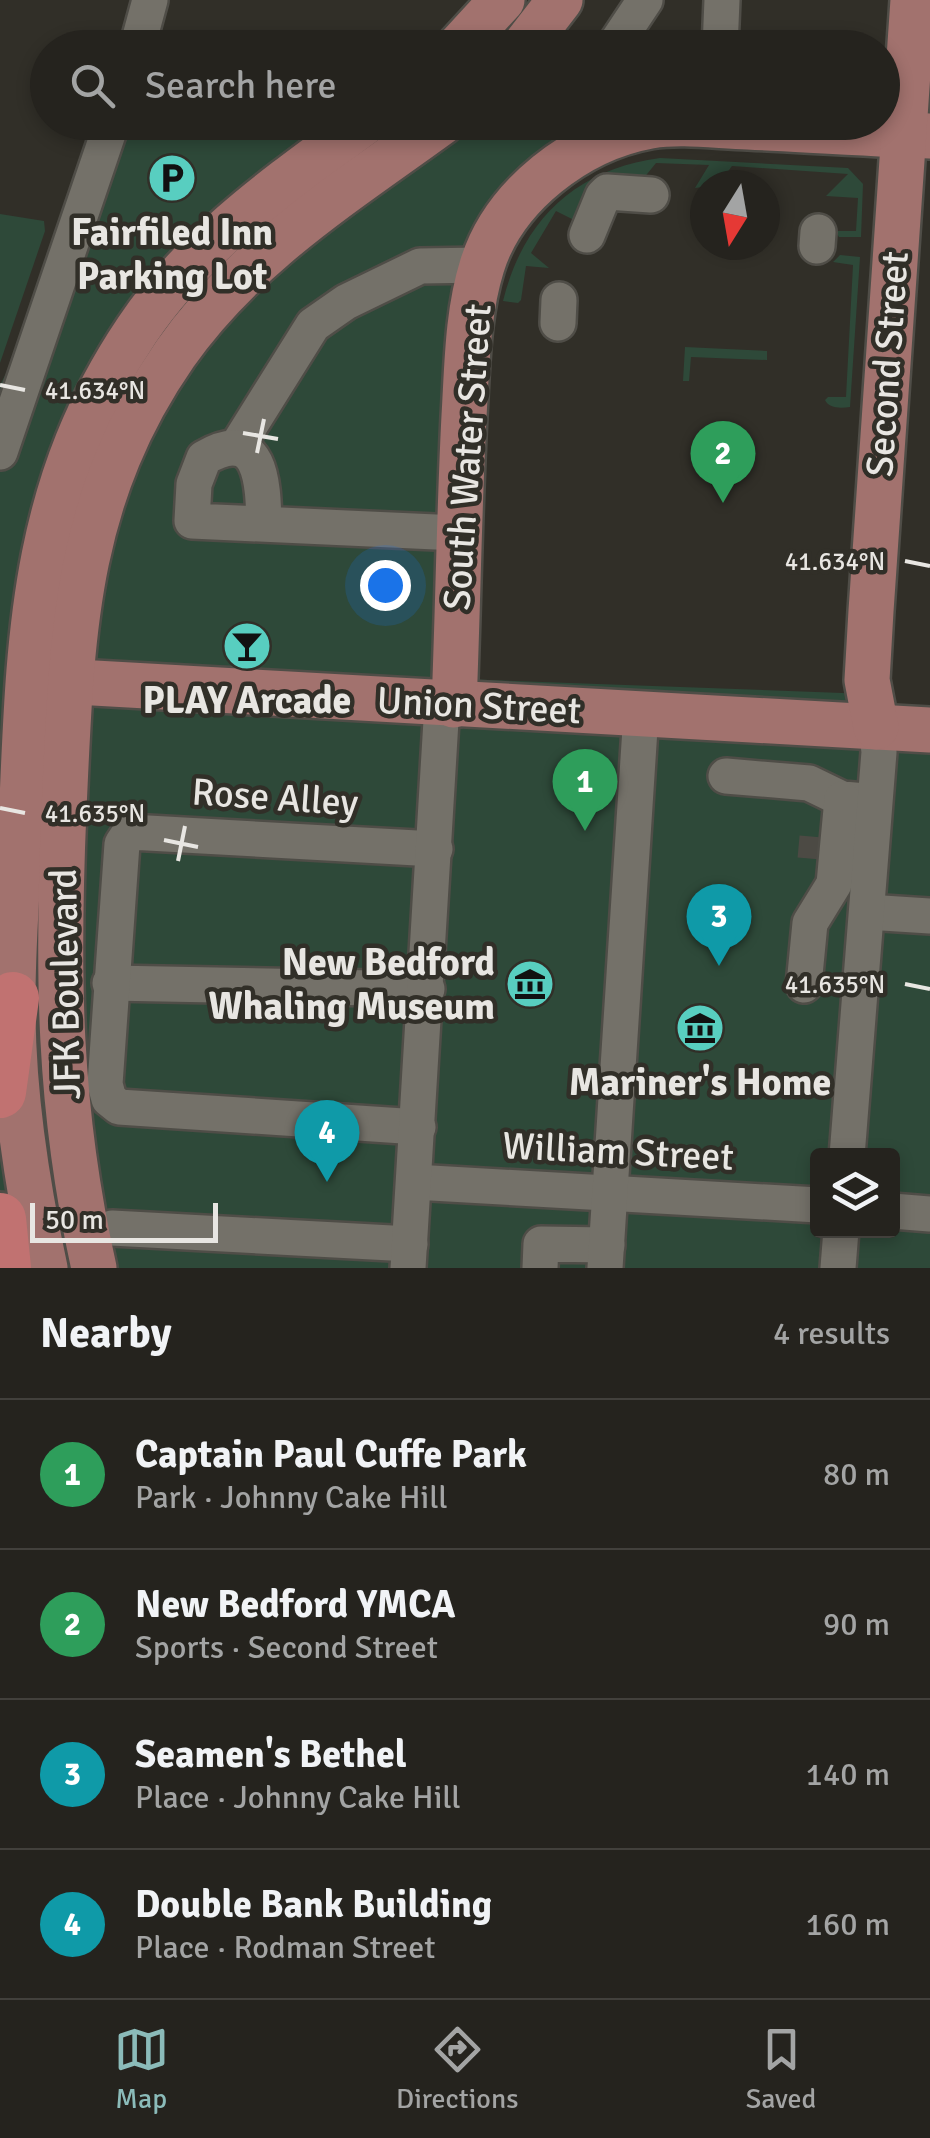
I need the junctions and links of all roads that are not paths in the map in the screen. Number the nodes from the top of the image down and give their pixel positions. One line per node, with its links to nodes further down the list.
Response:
1 (150, 0): 7 (street)
2 (502, 0): 8 (main road)
3 (560, 0): 9 (main road)
4 (645, 0): 10 (street)
5 (722, 0): 11 (street)
6 (914, 0): 12 (main road, Second Street)
7 (141, 30)
8 (474, 30)
9 (537, 30)
10 (625, 30)
11 (721, 30)
12 (916, 136): 27 (main road, Second Street)
13 (106, 140): 21 (street)
14 (341, 140): 24 (main road, JFK Boulevard)
15 (417, 140): 24 (main road, JFK Boulevard)
16 (592, 140): 19 (main road, South Water Street)
17 (652, 194): 18 (street)
18 (587, 235)
19 (482, 265): 20 (street); 23 (main road, South Water Street)
20 (236, 448): 22 (street); 22 (street)
21 (0, 452)
22 (264, 524): 23 (street)
23 (458, 533): 25 (main road, South Water Street)
24 (49, 680): 25 (main road, Union Street); 38 (main road, JFK Boulevard); 49 (main road, JFK Boulevard)
25 (448, 704): 26 (main road, Union Street); 31 (street)
26 (641, 713): 27 (main road, Union Street); 43 (street)
27 (876, 727): 28 (main road, Union Street); 30 (street)
28 (930, 730)
29 (726, 776): 30 (street)
30 (858, 801): 33 (street); 34 (street); 34 (street)
31 (435, 849): 35 (street, Rose Alley); 37 (street)
32 (930, 916): 33 (street)
33 (866, 920): 34 (street); 41 (street)
34 (810, 923): 36 (street)
35 (110, 983): 37 (street); 40 (street)
36 (804, 985)
37 (427, 989): 40 (street)
38 (13, 998): 39 (highway); 54 (main road, JFK Boulevard)
39 (0, 1092)
40 (418, 1127): 42 (street)
41 (848, 1148)
42 (414, 1182): 43 (street, William Street); 51 (street)
43 (610, 1194): 44 (street, William Street); 52 (street)
44 (810, 1205)
45 (900, 1212): 46 (street)
46 (930, 1214)
47 (0, 1219): 53 (highway)
48 (840, 1238): 56 (street)
49 (103, 1248): 50 (street)
50 (243, 1252): 51 (street)
51 (409, 1256)
52 (606, 1257): 55 (street)
53 (4, 1268)
54 (45, 1268)
55 (540, 1268)
56 (838, 1268)

